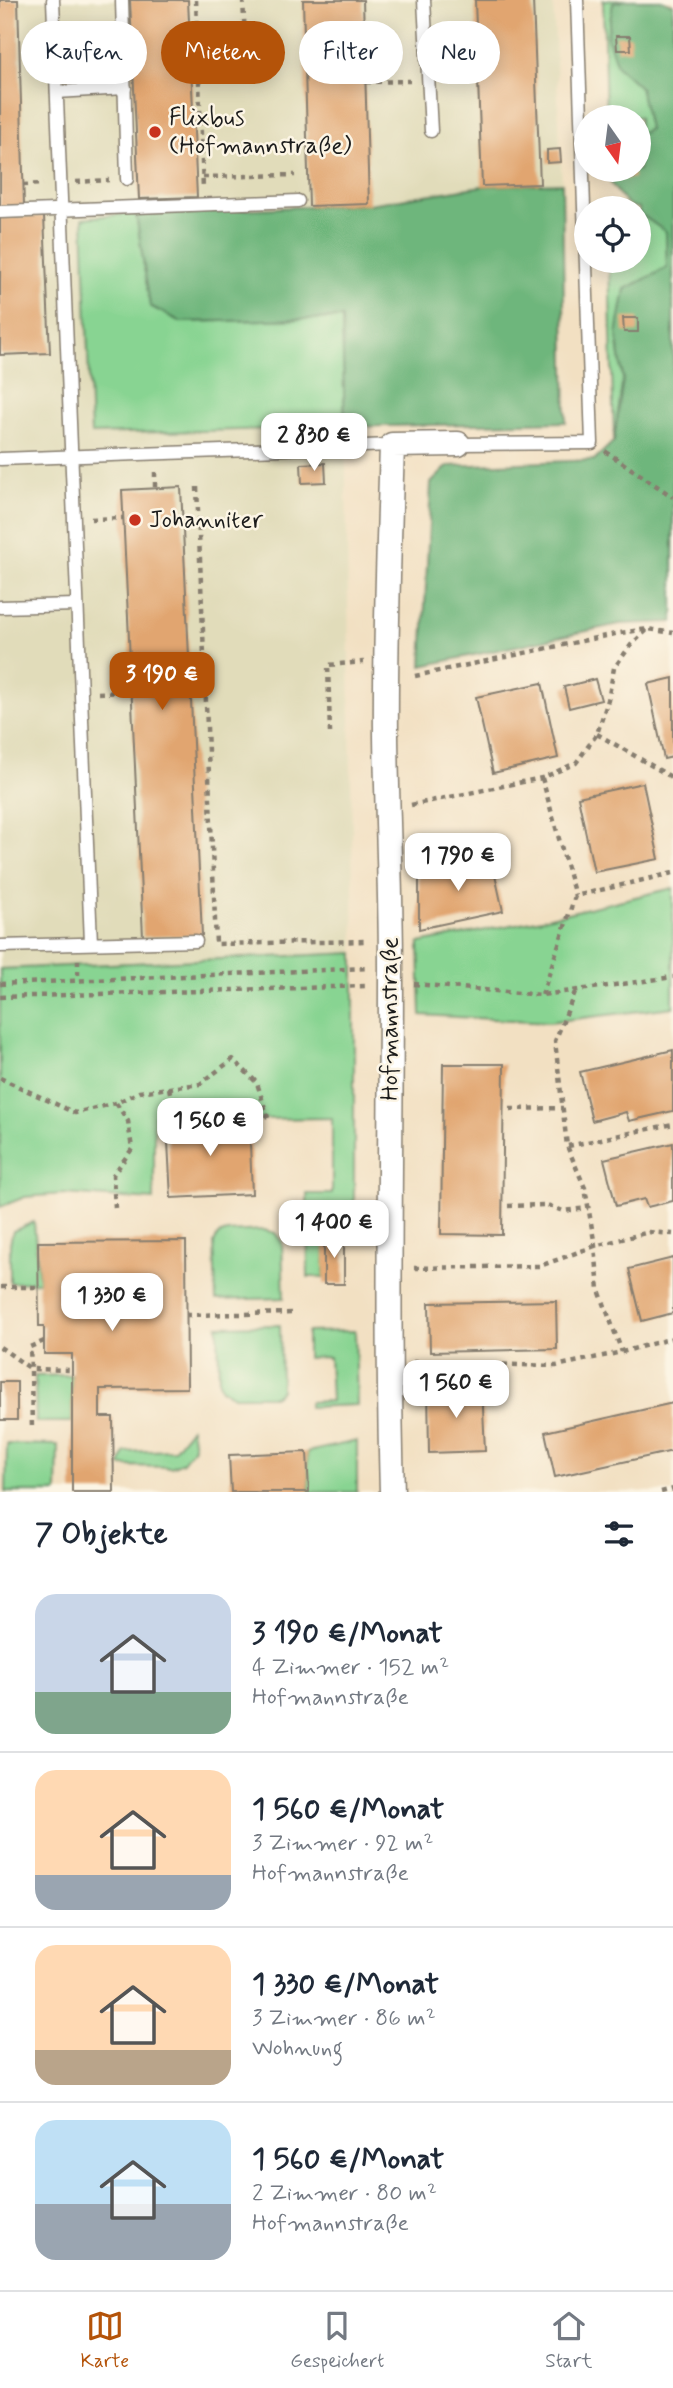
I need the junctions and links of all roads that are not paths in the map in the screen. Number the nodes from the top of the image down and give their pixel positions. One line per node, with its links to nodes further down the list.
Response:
1 (53, 0): 6 (lane)
2 (122, 0): 5 (lane)
3 (424, 0): 7 (lane)
4 (577, 0): 12 (lane)
5 (125, 88): 6 (lane); 8 (lane)
6 (57, 92): 10 (lane)
7 (431, 131)
8 (127, 179)
9 (298, 201): 10 (lane)
10 (61, 209): 11 (lane); 14 (lane)
11 (0, 212)
12 (458, 444): 13 (street)
13 (392, 445): 14 (lane); 21 (street, Hofmannstraße)
14 (70, 456): 15 (lane); 16 (lane)
15 (0, 459)
16 (76, 605): 17 (lane); 19 (lane)
17 (0, 607)
18 (196, 941): 19 (lane)
19 (91, 943): 20 (lane)
20 (0, 946)
21 (392, 1492)

